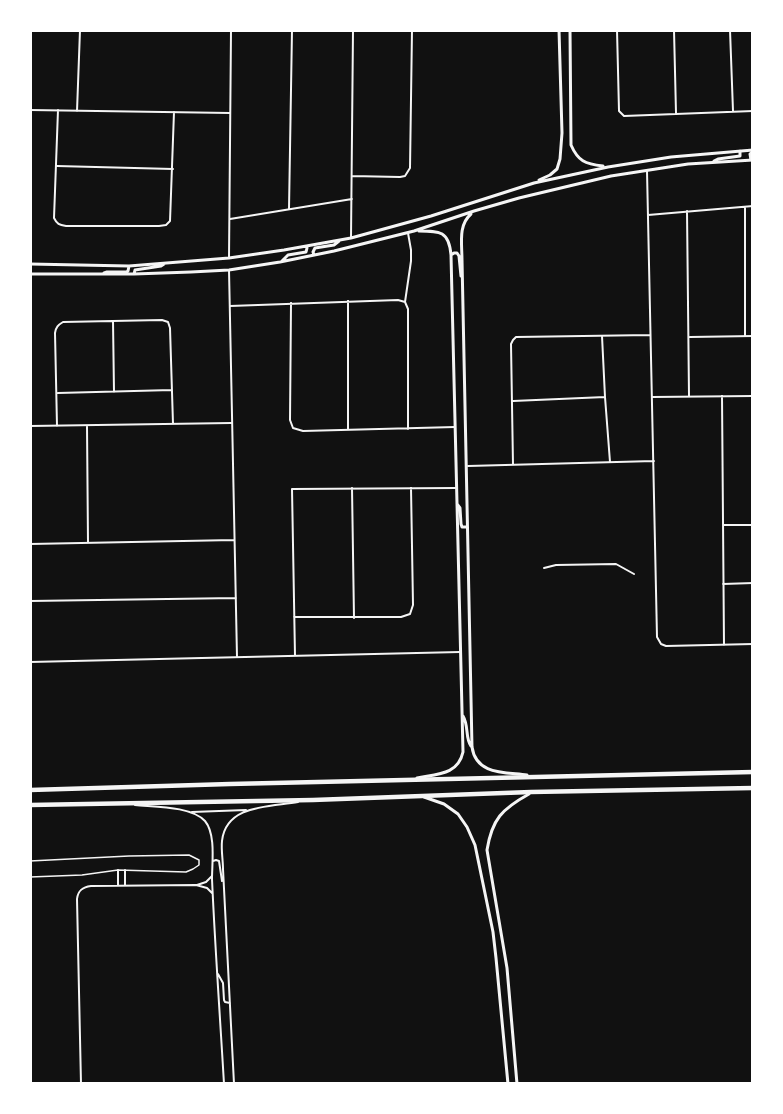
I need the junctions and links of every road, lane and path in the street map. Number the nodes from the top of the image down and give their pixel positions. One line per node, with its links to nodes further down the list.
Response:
1 (80, 30): 13 (street)
2 (231, 30): 17 (street)
3 (292, 30): 34 (street)
4 (353, 30): 29 (street)
5 (412, 30): 29 (street)
6 (559, 30): 19 (street)
7 (568, 30): 20 (street)
8 (617, 30): 18 (street)
9 (674, 30): 18 (street)
10 (730, 30): 14 (street)
11 (30, 110): 12 (street)
12 (58, 110): 13 (street); 25 (street)
13 (77, 111): 16 (street)
14 (733, 111): 15 (street); 18 (street)
15 (753, 111)
16 (174, 112): 17 (street); 27 (street)
17 (230, 113): 38 (street)
18 (676, 113)
19 (562, 134): 20 (street); 30 (street)
20 (570, 134): 26 (street)
21 (740, 150): 22 (street); 24 (street); 26 (street)
22 (753, 151): 23 (street)
23 (752, 160): 24 (street)
24 (712, 162): 28 (street)
25 (57, 166): 27 (street); 27 (street)
26 (608, 166): 30 (street)
27 (173, 169)
28 (647, 169): 35 (street); 37 (street)
29 (352, 176): 31 (street)
30 (534, 183): 41 (street)
31 (352, 199): 34 (street); 41 (street)
32 (753, 206): 33 (street)
33 (745, 207): 36 (street); 63 (street)
34 (289, 209): 38 (street)
35 (474, 211): 39 (street); 55 (street)
36 (687, 211): 37 (street); 65 (street)
37 (648, 215): 61 (street)
38 (229, 219): 46 (street)
39 (414, 231): 40 (street); 45 (street)
40 (408, 233): 44 (street); 57 (street)
41 (351, 238): 42 (street)
42 (340, 240): 43 (street); 44 (street)
43 (306, 246): 46 (street); 47 (street)
44 (314, 255): 47 (street)
45 (451, 255): 55 (street); 80 (street)
46 (229, 258): 49 (street)
47 (280, 262): 51 (street)
48 (30, 264): 50 (street)
49 (166, 264): 50 (street); 54 (street)
50 (129, 266): 53 (street)
51 (229, 270): 54 (street); 59 (street)
52 (30, 274): 53 (street)
53 (103, 274): 54 (street)
54 (134, 274)
55 (462, 277): 86 (street)
56 (348, 301): 57 (street); 58 (street); 82 (street)
57 (405, 302): 81 (street)
58 (291, 303): 59 (street); 82 (street)
59 (230, 306): 75 (street)
60 (113, 321): 66 (street); 67 (street); 68 (street)
61 (650, 335): 62 (street); 73 (street)
62 (602, 336): 72 (street); 74 (street)
63 (745, 336): 64 (street); 65 (street)
64 (753, 336)
65 (689, 337): 69 (street)
66 (172, 390): 67 (street); 76 (street)
67 (114, 392): 68 (street)
68 (57, 393): 79 (street)
69 (689, 396): 70 (street); 73 (street)
70 (722, 396): 71 (street); 91 (street)
71 (753, 396)
72 (605, 397): 74 (street); 84 (street)
73 (652, 397): 83 (street)
74 (513, 401): 85 (street)
75 (232, 423): 76 (street); 94 (street)
76 (173, 424): 77 (street)
77 (87, 425): 79 (street); 95 (street)
78 (30, 426): 79 (street)
79 (57, 426)
80 (455, 427): 81 (street); 89 (street)
81 (408, 429): 82 (street)
82 (348, 430)
83 (654, 461): 84 (street); 106 (street)
84 (610, 462): 85 (street)
85 (513, 465): 86 (street)
86 (466, 466): 93 (street)
87 (352, 488): 88 (street); 103 (street); 104 (street)
88 (411, 488): 89 (street); 104 (street)
89 (456, 488): 90 (street)
90 (456, 503): 93 (street); 107 (street)
91 (723, 525): 92 (street); 99 (street)
92 (753, 525)
93 (468, 527): 112 (street)
94 (234, 540): 95 (street); 101 (street)
95 (88, 543): 96 (street)
96 (30, 544)
97 (544, 568): 98 (street)
98 (634, 574)
99 (723, 584): 100 (street); 106 (street)
100 (753, 584)
101 (236, 598): 102 (street); 109 (street)
102 (30, 601)
103 (294, 617): 104 (street); 108 (street)
104 (354, 618)
105 (753, 644): 106 (street)
106 (724, 645)
107 (460, 652): 108 (street); 111 (street)
108 (295, 656): 109 (street)
109 (237, 657): 110 (street)
110 (30, 662)
111 (461, 715): 112 (street); 115 (street)
112 (472, 747): 114 (street)
113 (753, 772): 114 (highway)
114 (540, 777): 115 (highway)
115 (406, 780): 117 (highway)
116 (753, 788): 118 (highway)
117 (30, 790)
118 (531, 792): 119 (highway); 137 (street)
119 (423, 796): 120 (highway); 136 (street)
120 (313, 800): 121 (highway); 123 (street)
121 (127, 804): 122 (highway); 124 (street)
122 (31, 805)
123 (250, 810): 124 (street); 134 (street)
124 (192, 812): 126 (street)
125 (30, 861): 128 (lane)
126 (213, 861): 129 (street); 134 (street)
127 (118, 870): 128 (lane); 130 (lane); 131 (street)
128 (125, 870): 132 (street)
129 (212, 876): 133 (street); 135 (street)
130 (30, 877)
131 (118, 885): 132 (street); 140 (street)
132 (125, 885): 133 (street)
133 (196, 885): 135 (street)
134 (224, 886): 139 (street)
135 (213, 895): 138 (street)
136 (485, 896): 137 (street); 143 (street)
137 (495, 897): 144 (street)
138 (217, 971): 139 (street); 141 (street)
139 (230, 1003): 142 (street)
140 (81, 1084)
141 (224, 1084)
142 (234, 1084)
143 (508, 1084)
144 (517, 1084)

